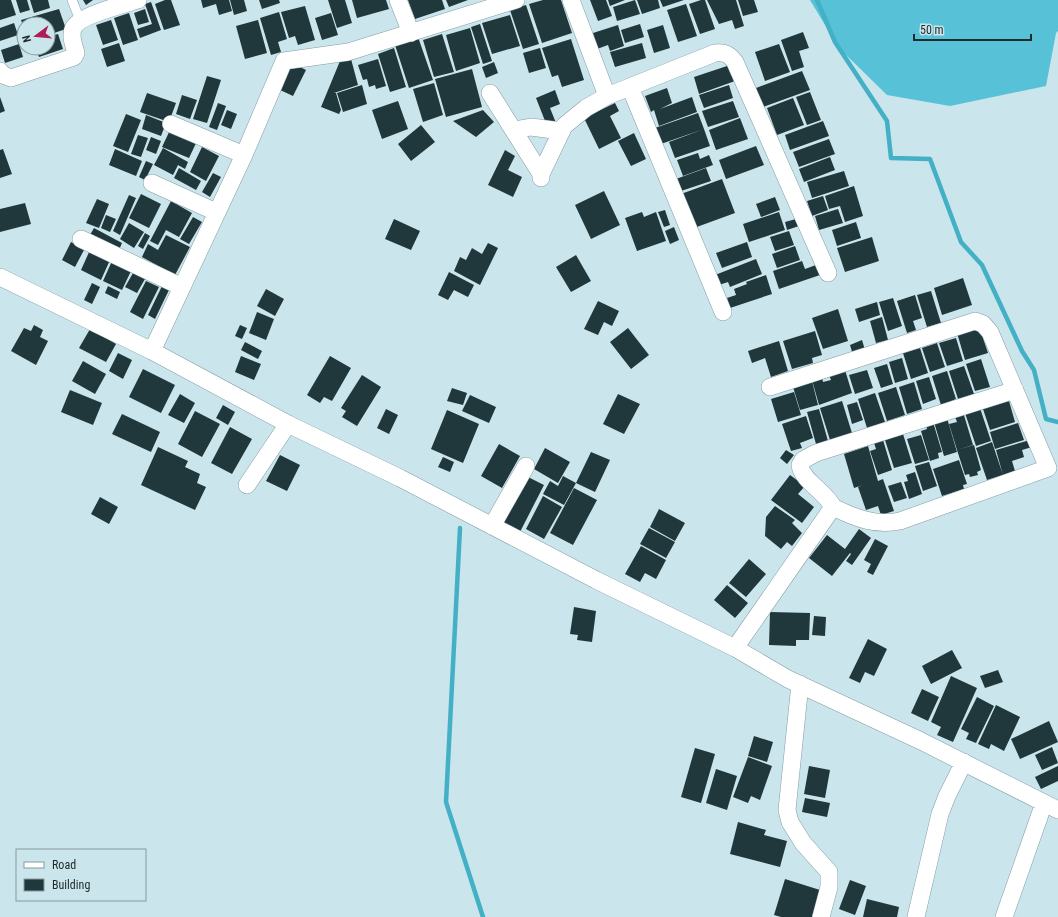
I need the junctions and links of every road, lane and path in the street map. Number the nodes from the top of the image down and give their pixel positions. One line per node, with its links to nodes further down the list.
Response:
1 (72, 0): 7 (lane)
2 (138, 0): 7 (street)
3 (398, 0): 8 (street)
4 (516, 0): 6 (street)
5 (571, 0): 12 (street)
6 (490, 4): 8 (street)
7 (80, 20): 9 (street)
8 (411, 33): 16 (street)
9 (0, 71)
10 (630, 87): 12 (street); 20 (street); 23 (street)
11 (490, 93): 14 (street)
12 (607, 96): 15 (street)
13 (171, 124): 16 (street)
14 (514, 130): 15 (street); 15 (street)
15 (561, 131)
16 (244, 155): 18 (street)
17 (152, 183): 18 (street)
18 (216, 212): 22 (street)
19 (81, 239): 22 (street)
20 (828, 273)
21 (0, 277): 24 (street)
22 (182, 287): 24 (street)
23 (723, 312)
24 (152, 351): 27 (street)
25 (770, 387): 26 (street)
26 (1015, 390): 30 (street); 30 (street)
27 (288, 424): 29 (street); 31 (street)
28 (526, 466): 31 (street)
29 (247, 485)
30 (833, 507): 32 (street)
31 (492, 526): 32 (street)
32 (735, 648): 33 (street)
33 (800, 684): 34 (street); 36 (street)
34 (964, 762): 35 (street); 37 (street)
35 (1051, 806): 38 (street)
36 (821, 917)
37 (916, 917)
38 (1004, 917)

